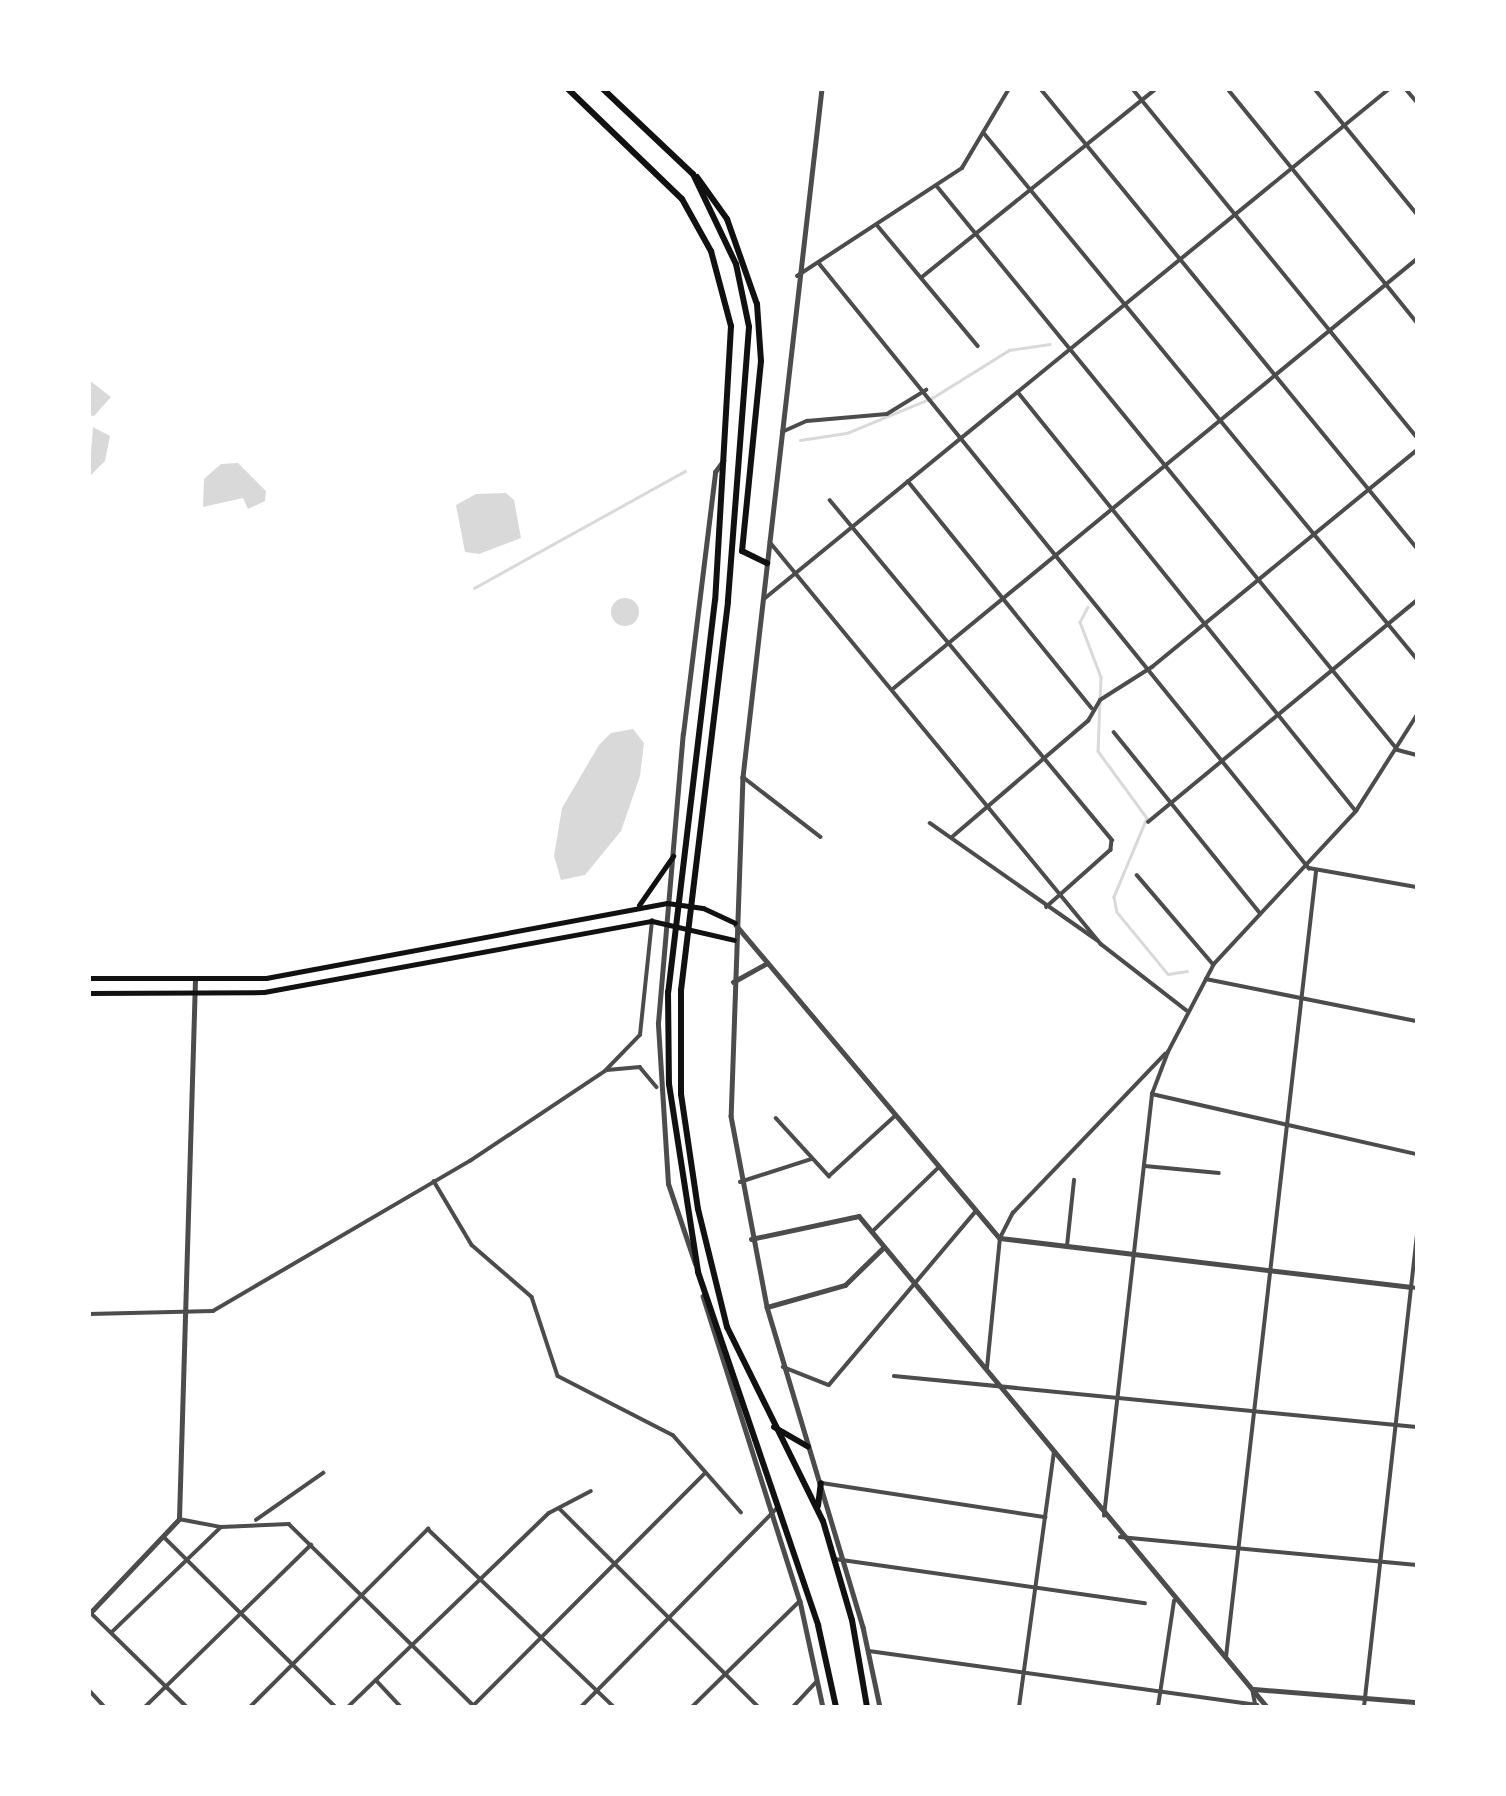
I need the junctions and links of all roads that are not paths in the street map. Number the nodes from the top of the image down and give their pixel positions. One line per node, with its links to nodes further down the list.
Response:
1 (568, 89): 44 (main road)
2 (603, 89): 18 (main road)
3 (822, 89): 28 (street)
4 (1009, 89): 15 (street)
5 (1041, 89): 16 (street)
6 (1133, 89): 12 (street)
7 (1156, 89): 12 (street)
8 (1228, 89): 17 (street)
9 (1315, 89): 14 (street)
10 (1389, 89): 14 (street)
11 (1406, 89): 13 (street)
12 (1143, 101): 16 (street); 21 (street)
13 (1417, 102)
14 (1344, 126): 17 (street); 22 (street)
15 (984, 134): 19 (street); 20 (street)
16 (1088, 146): 20 (street); 26 (street)
17 (1293, 167): 21 (street); 30 (street)
18 (693, 174): 55 (main road); 149 (main road)
19 (937, 186): 23 (street); 24 (street)
20 (1033, 191): 24 (street); 31 (street)
21 (1237, 214): 26 (street); 33 (street)
22 (1417, 214)
23 (878, 226): 27 (street); 29 (street)
24 (977, 236): 29 (street); 35 (street)
25 (1417, 259): 30 (street)
26 (1182, 260): 31 (street); 36 (street)
27 (818, 263): 28 (street); 37 (street)
28 (797, 276): 40 (street)
29 (922, 276): 34 (street)
30 (1386, 284): 32 (street); 33 (street)
31 (1128, 303): 35 (street); 39 (street)
32 (1417, 322)
33 (1331, 331): 36 (street); 41 (street)
34 (978, 345)
35 (1073, 349): 38 (street); 45 (street)
36 (1274, 375): 39 (street); 47 (street)
37 (926, 390): 40 (street); 42 (street)
38 (1018, 392): 42 (street); 49 (street)
39 (1220, 419): 45 (street); 51 (street)
40 (780, 433): 52 (street)
41 (1417, 437)
42 (963, 438): 46 (street); 54 (street)
43 (1417, 450): 47 (street)
44 (726, 458): 84 (street); 136 (main road)
45 (1166, 463): 49 (street); 57 (street)
46 (908, 481): 50 (street); 58 (street)
47 (1368, 491): 51 (street); 53 (street)
48 (830, 500): 50 (street)
49 (1113, 507): 54 (street); 61 (street)
50 (851, 526): 56 (street); 63 (street)
51 (1315, 536): 57 (street); 62 (street)
52 (769, 541): 55 (street); 56 (street)
53 (1417, 548)
54 (1059, 553): 58 (street); 65 (street)
55 (767, 563): 59 (street)
56 (798, 571): 59 (street); 67 (street)
57 (1262, 579): 61 (street); 66 (street)
58 (1003, 598): 63 (street); 68 (street)
59 (764, 600): 76 (street)
60 (1417, 600): 62 (street)
61 (1206, 622): 65 (street); 69 (street)
62 (1388, 624): 64 (street); 66 (street)
63 (949, 643): 67 (street); 74 (street)
64 (1417, 659)
65 (1152, 667): 68 (street); 75 (street)
66 (1333, 668): 69 (street); 72 (street)
67 (894, 688): 77 (street)
68 (1093, 708): 74 (street)
69 (1279, 713): 75 (street); 79 (street)
70 (1417, 715): 72 (street)
71 (1114, 732): 78 (street)
72 (1398, 750): 73 (street); 79 (street)
73 (1417, 755)
74 (1043, 757): 77 (street); 89 (street)
75 (1225, 758): 78 (street); 85 (street)
76 (743, 777): 82 (street); 97 (street)
77 (988, 802): 83 (street); 89 (street)
78 (1172, 802): 80 (street); 93 (street)
79 (1356, 811): 85 (street)
80 (1148, 822)
81 (930, 823): 83 (street)
82 (821, 837)
83 (952, 837): 92 (street)
84 (673, 856): 90 (street); 91 (main road)
85 (1309, 868): 86 (street); 93 (street)
86 (1316, 872): 88 (street); 109 (street)
87 (1138, 875): 102 (street)
88 (1417, 887)
89 (1062, 892): 92 (street); 100 (street)
90 (667, 903): 91 (main road); 95 (street); 97 (main road)
91 (637, 906): 96 (main road); 105 (main road)
92 (1047, 907): 100 (street)
93 (1259, 912): 102 (street)
94 (652, 920): 95 (main road); 96 (main road); 113 (street)
95 (665, 921): 99 (main road); 114 (street)
96 (638, 923): 108 (main road)
97 (734, 923): 98 (street); 99 (street)
98 (746, 939): 99 (street); 101 (street)
99 (734, 940): 106 (street)
100 (1101, 944): 110 (street)
101 (767, 963): 106 (street); 116 (street)
102 (1214, 964): 104 (street)
103 (89, 978): 105 (main road)
104 (1205, 979): 109 (street); 110 (street)
105 (195, 981): 108 (street)
106 (732, 983): 126 (street)
107 (89, 993): 108 (main road)
108 (194, 996): 142 (street)
109 (1302, 996): 111 (street); 118 (street)
110 (1186, 1010): 112 (street)
111 (1417, 1021)
112 (1168, 1052): 115 (street); 130 (street)
113 (605, 1070): 114 (street); 125 (street)
114 (657, 1087): 136 (street)
115 (1152, 1094): 118 (street); 121 (street)
116 (895, 1116): 120 (street); 122 (street)
117 (776, 1118): 120 (street)
118 (1289, 1126): 119 (street); 135 (street)
119 (1417, 1154)
120 (811, 1159): 126 (street)
121 (1145, 1166): 123 (street); 134 (street)
122 (939, 1167): 127 (street); 129 (street)
123 (1219, 1173)
124 (1074, 1180): 132 (street)
125 (434, 1181): 142 (street); 154 (street)
126 (740, 1182): 131 (street)
127 (976, 1211): 130 (street); 137 (street)
128 (1417, 1231): 138 (street)
129 (872, 1232): 131 (street); 133 (street)
130 (1000, 1238): 132 (street); 144 (street)
131 (751, 1239): 140 (street)
132 (1067, 1246): 134 (street)
133 (884, 1247): 137 (street); 140 (street)
134 (1134, 1253): 135 (street); 147 (street)
135 (1271, 1270): 138 (street); 148 (street)
136 (698, 1272): 158 (main road); 162 (street)
137 (912, 1279): 143 (street); 144 (street)
138 (1409, 1287): 139 (street); 150 (street)
139 (1417, 1288)
140 (767, 1307): 143 (street)
141 (89, 1314): 142 (street)
142 (187, 1316): 165 (street)
143 (783, 1367): 152 (street)
144 (987, 1368): 146 (street)
145 (894, 1376): 146 (street)
146 (998, 1382): 147 (street); 153 (street)
147 (1120, 1394): 148 (street); 163 (street)
148 (1257, 1410): 150 (street); 171 (street)
149 (771, 1424): 152 (main road); 159 (main road)
150 (1395, 1424): 151 (street); 174 (street)
151 (1417, 1427)
152 (808, 1447): 156 (street)
153 (1054, 1453): 163 (street); 164 (street)
154 (705, 1473): 161 (street); 175 (street)
155 (323, 1474): 166 (street)
156 (821, 1483): 159 (main road); 164 (street); 173 (street)
157 (591, 1491): 160 (street)
158 (777, 1508): 162 (street); 218 (main road)
159 (818, 1508): 173 (main road)
160 (560, 1509): 175 (street); 177 (street)
161 (741, 1512)
162 (771, 1514): 180 (street); 185 (street)
163 (1104, 1516): 169 (street)
164 (1045, 1517): 178 (street)
165 (179, 1519): 167 (street); 168 (street)
166 (255, 1521): 167 (street); 170 (street)
167 (222, 1527): 172 (street)
168 (164, 1537): 172 (street); 184 (street)
169 (1120, 1537): 171 (street); 181 (street)
170 (311, 1545): 179 (street); 183 (street)
171 (1241, 1550): 174 (street); 190 (street)
172 (189, 1559): 183 (street); 186 (street)
173 (839, 1559): 178 (street); 189 (street); 219 (main road)
174 (1378, 1561): 176 (street); 201 (street)
175 (616, 1564): 185 (street); 187 (street)
176 (1417, 1565)
177 (480, 1579): 179 (street); 187 (street); 188 (street)
178 (1036, 1586): 182 (street); 192 (street)
179 (361, 1593): 188 (street); 191 (street)
180 (800, 1601): 193 (street); 194 (street)
181 (1174, 1601): 190 (street); 200 (street)
182 (1145, 1603)
183 (243, 1612): 191 (street); 196 (street)
184 (90, 1614): 186 (street)
185 (671, 1618): 193 (street); 199 (street)
186 (112, 1632): 196 (street)
187 (542, 1637): 199 (street); 203 (street)
188 (412, 1644): 195 (street); 203 (street)
189 (869, 1651): 192 (street); 220 (street)
190 (1226, 1659): 197 (street)
191 (293, 1663): 208 (street); 209 (street)
192 (1024, 1671): 200 (street); 221 (street)
193 (725, 1673): 214 (street); 215 (street)
194 (819, 1679): 216 (street); 217 (street)
195 (376, 1680): 210 (street); 211 (street)
196 (168, 1688): 206 (street); 207 (street)
197 (1252, 1689): 201 (street); 204 (street); 223 (street)
198 (89, 1690): 205 (street)
199 (597, 1690): 212 (street); 213 (street)
200 (1161, 1691): 204 (street); 222 (street)
201 (1365, 1697): 202 (street); 224 (street)
202 (1417, 1702)
203 (473, 1706)
204 (1256, 1706)
205 (105, 1707)
206 (145, 1707)
207 (187, 1707)
208 (250, 1707)
209 (336, 1707)
210 (348, 1707)
211 (401, 1707)
212 (581, 1707)
213 (614, 1707)
214 (692, 1707)
215 (759, 1707)
216 (793, 1707)
217 (823, 1707)
218 (836, 1707)
219 (867, 1707)
220 (880, 1707)
221 (1019, 1707)
222 (1158, 1707)
223 (1267, 1707)
224 (1364, 1707)

